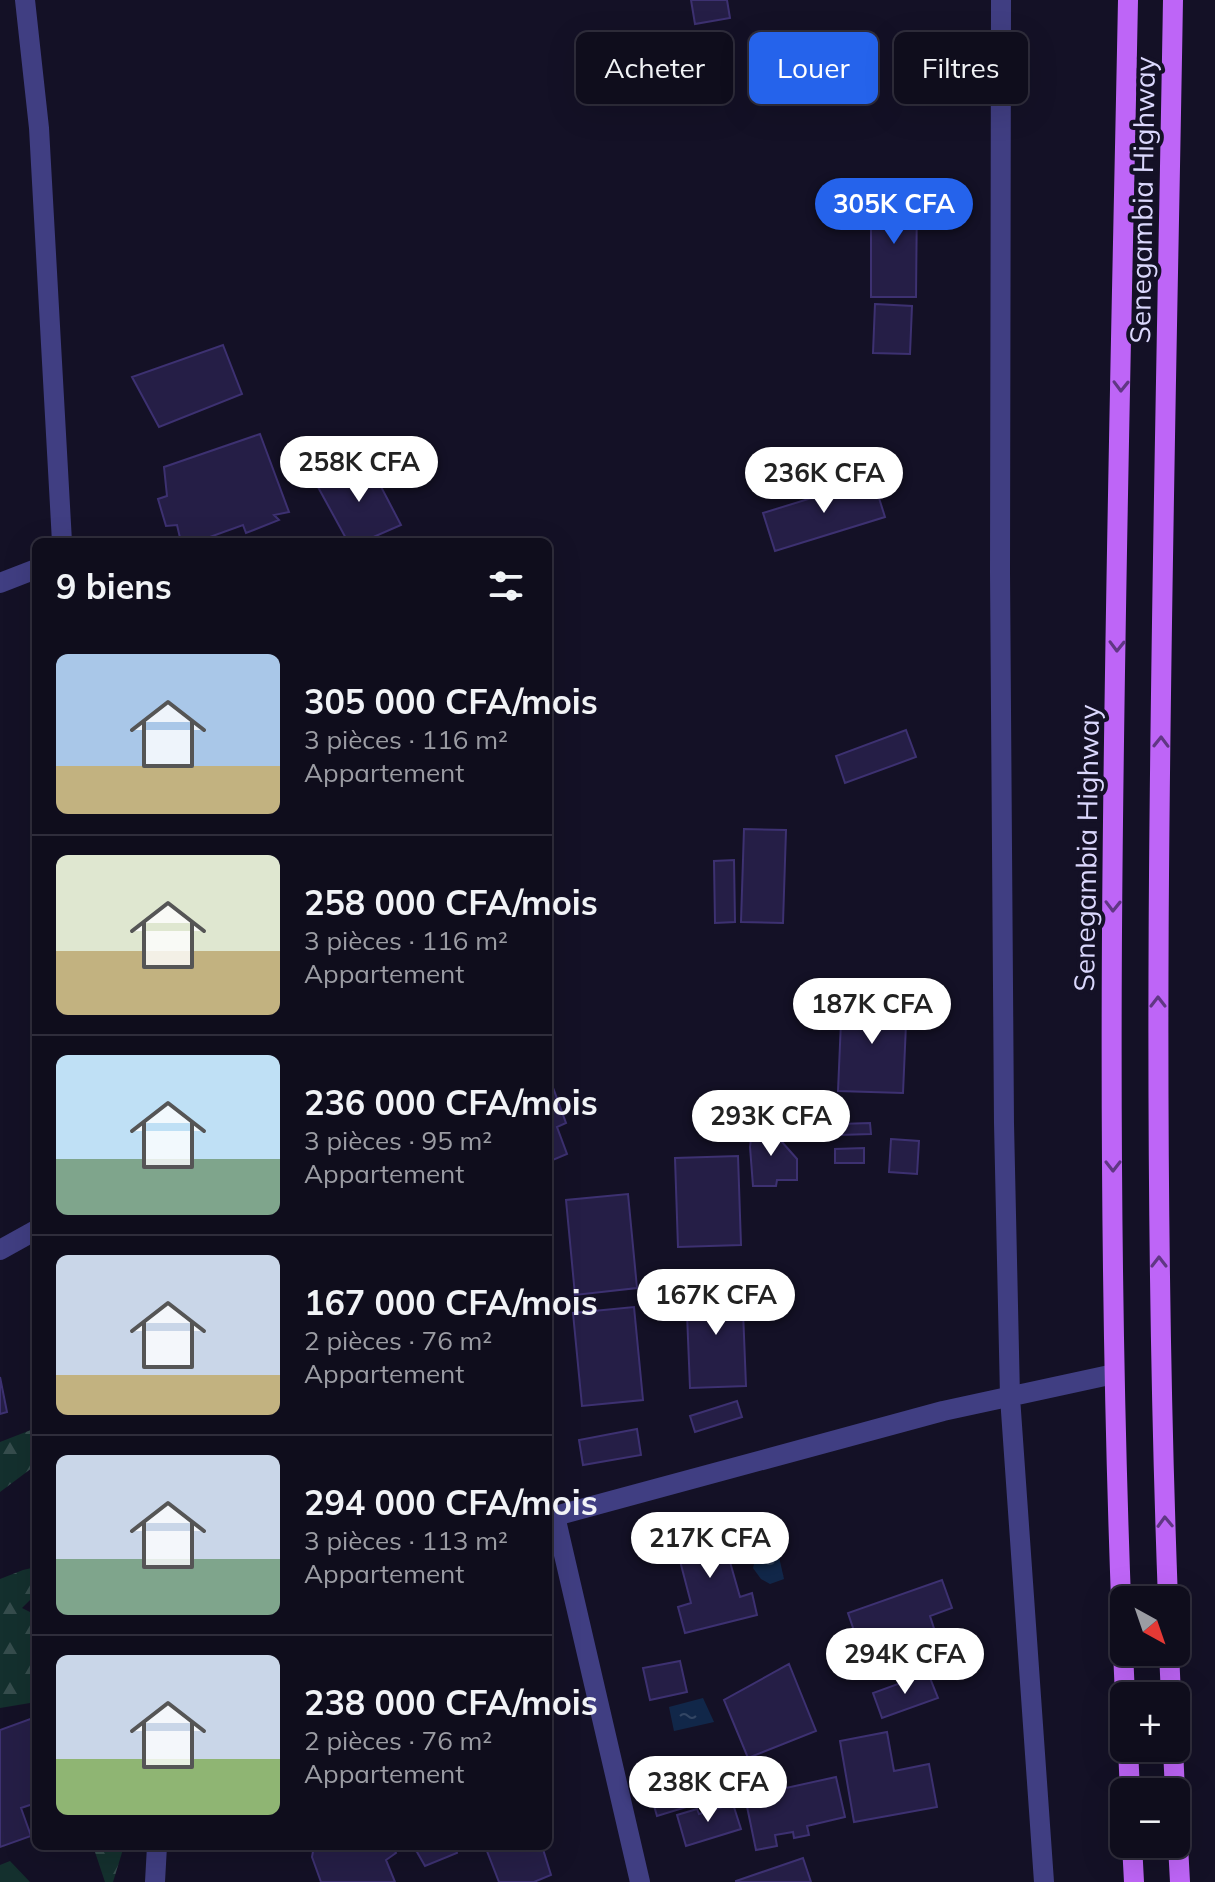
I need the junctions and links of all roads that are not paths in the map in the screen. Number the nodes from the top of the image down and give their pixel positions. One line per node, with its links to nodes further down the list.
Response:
1 (25, 0): 5 (street)
2 (1001, 0): 11 (street)
3 (1128, 0): 10 (main road, Senegambia Highway, one-way to 10)
4 (1173, 0): 14 (main road, Senegambia Highway, one-way to 4)
5 (62, 538)
6 (32, 571): 7 (street)
7 (0, 583)
8 (32, 1232): 9 (street)
9 (0, 1250)
10 (1114, 1374): 11 (street); 15 (main road, Senegambia Highway)
11 (1010, 1397): 12 (street); 21 (street)
12 (552, 1517)
13 (552, 1521): 20 (street)
14 (1167, 1586)
15 (1125, 1682)
16 (157, 1850): 19 (street)
17 (1133, 1858): 22 (main road)
18 (1179, 1858): 23 (main road)
19 (155, 1882)
20 (640, 1882)
21 (1044, 1882)
22 (1134, 1882)
23 (1180, 1882)

